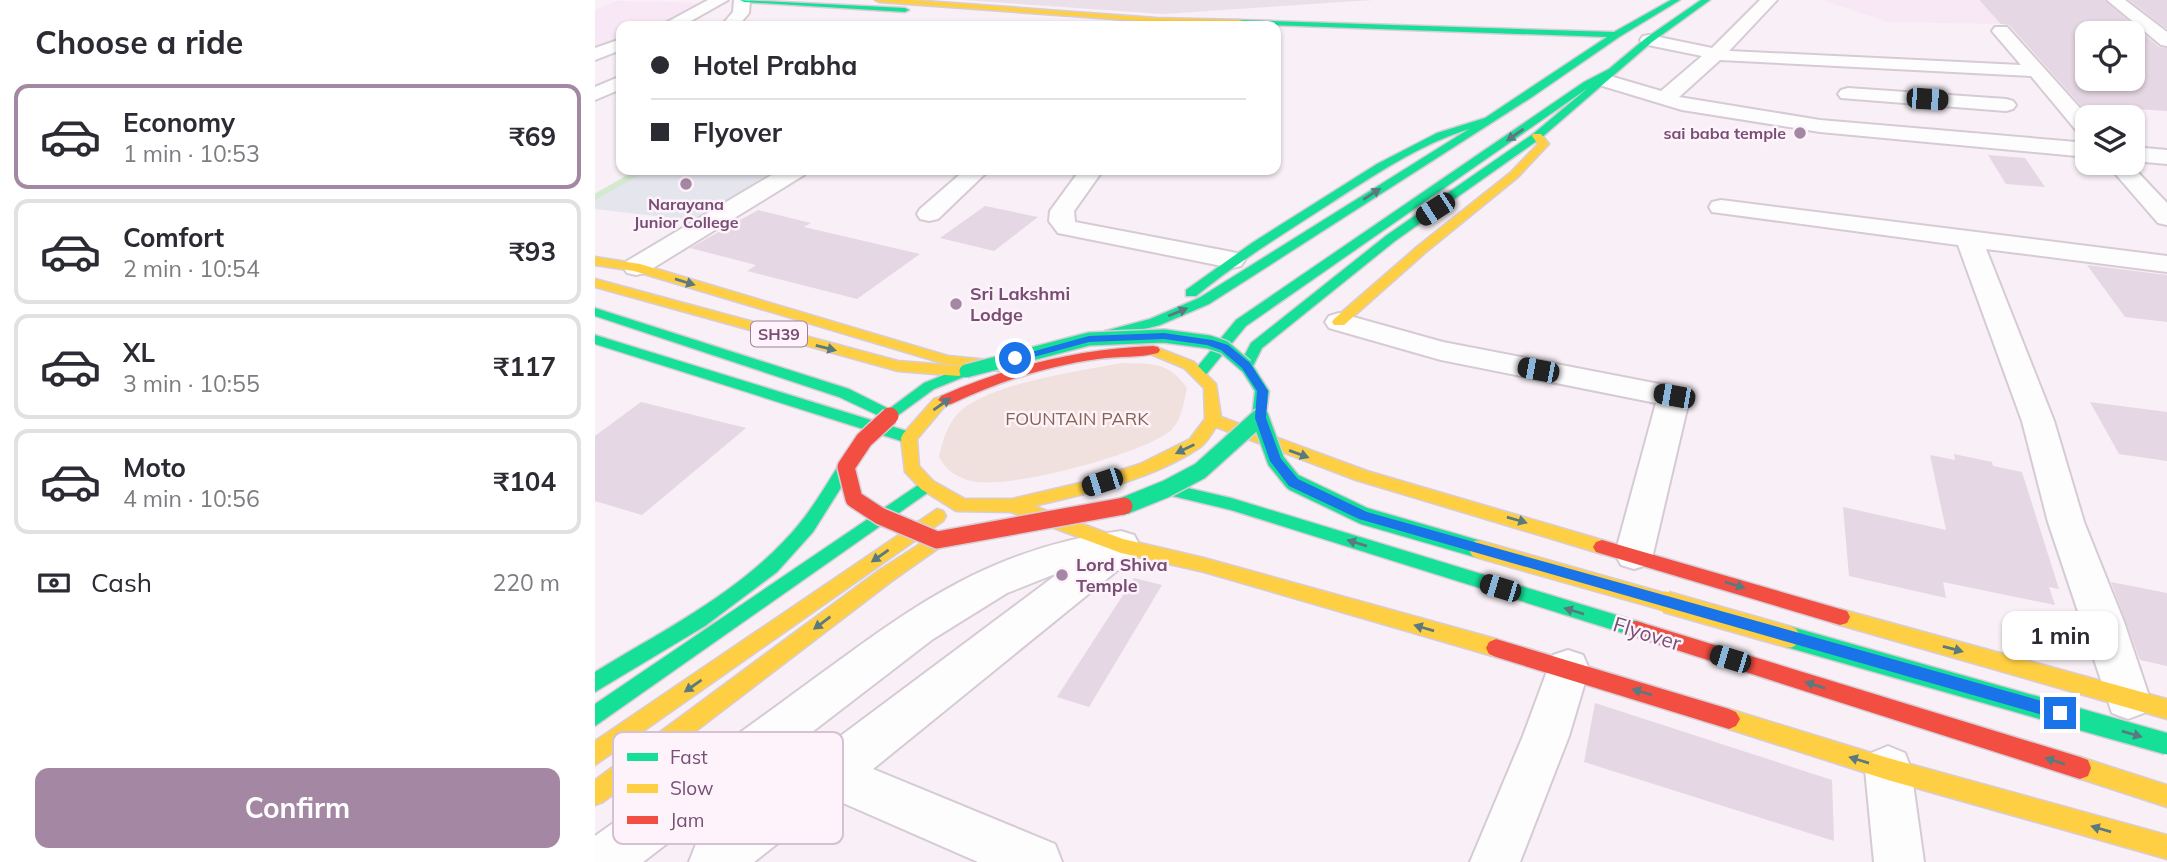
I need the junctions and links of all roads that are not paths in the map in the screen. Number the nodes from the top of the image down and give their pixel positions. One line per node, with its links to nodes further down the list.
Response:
1 (720, 0): 12 (street)
2 (743, 0): 9 (street); 13 (street)
3 (878, 0): 8 (street); 15 (street)
4 (1676, 0): 19 (street)
5 (1706, 0): 20 (street)
6 (1769, 0): 22 (street)
7 (2115, 0): 21 (street)
8 (854, 4): 9 (street); 11 (street); 14 (street)
9 (833, 6): 10 (street)
10 (786, 19)
11 (806, 20)
12 (679, 21)
13 (734, 21)
14 (1070, 21)
15 (1220, 21)
16 (1281, 22): 19 (street)
17 (1281, 27): 19 (street)
18 (2001, 31): 25 (street)
19 (1610, 39): 23 (street)
20 (1649, 40): 22 (street); 26 (street)
21 (2167, 41)
22 (1716, 54): 24 (street); 30 (street)
23 (1578, 63): 33 (street); 57 (street)
24 (1844, 63): 25 (street); 29 (street)
25 (2036, 71): 32 (street)
26 (1608, 75): 30 (street); 35 (street); 61 (street, one-way to 61)
27 (616, 84): 28 (street)
28 (595, 94)
29 (1848, 94): 31 (street); 34 (street)
30 (1664, 99): 34 (street)
31 (2006, 105)
32 (2075, 115)
33 (1484, 121): 47 (street); 56 (street, one-way to 33, bridge)
34 (1853, 130): 36 (street)
35 (1537, 136): 54 (street); 58 (street)
36 (2075, 149)
37 (2145, 155): 38 (street)
38 (2167, 157)
39 (788, 175): 50 (street)
40 (972, 175): 44 (street)
41 (1088, 175): 47 (street)
42 (2128, 175): 45 (street)
43 (1720, 207): 46 (street)
44 (929, 214)
45 (2167, 218)
46 (1969, 239): 49 (street); 76 (street)
47 (1232, 260): 52 (street)
48 (595, 261): 50 (street)
49 (2167, 264)
50 (636, 267): 59 (street, one-way to 59)
51 (595, 283): 60 (street, SH39, one-way to 60)
52 (1191, 293)
53 (595, 312): 62 (street, SH39)
54 (1339, 322): 73 (street)
55 (595, 339): 65 (street)
56 (1089, 339): 58 (street, bridge); 60 (street, bridge)
57 (1153, 350): 59 (street); 61 (street)
58 (1246, 366): 63 (street, Flyover)
59 (1022, 369): 65 (street, one-way to 59)
60 (966, 371): 62 (street)
61 (1198, 374): 64 (street)
62 (890, 416): 66 (street, bridge)
63 (1260, 418): 68 (street, bridge); 83 (street, Flyover, one-way to 83, bridge)
64 (1213, 420): 70 (street, one-way to 70); 73 (street, one-way to 73)
65 (909, 438): 67 (street)
66 (846, 467): 71 (street, bridge); 75 (street)
67 (927, 485): 69 (street); 78 (street)
68 (1166, 489): 71 (street, bridge); 90 (street, Flyover, one-way to 68)
69 (956, 502): 70 (street); 79 (street, one-way to 79)
70 (1012, 505): 72 (street)
71 (937, 540): 80 (street, one-way to 80)
72 (1121, 546): 74 (street, one-way to 72); 81 (street); 85 (street)
73 (1634, 554): 76 (street, one-way to 76)
74 (1568, 669): 86 (street, one-way to 74); 97 (street)
75 (595, 683)
76 (2128, 699): 77 (street)
77 (2167, 709)
78 (595, 716)
79 (627, 732)
80 (677, 732)
81 (777, 732)
82 (613, 741): 84 (street, one-way to 84)
83 (2167, 744)
84 (595, 754)
85 (843, 763)
86 (1888, 769): 93 (street, one-way to 86); 98 (street)
87 (613, 780): 89 (street, one-way to 89)
88 (843, 780): 96 (street)
89 (595, 794)
90 (2167, 796)
91 (626, 844): 94 (street)
92 (738, 844): 95 (street)
93 (2167, 847)
94 (602, 862)
95 (715, 862)
96 (1037, 862)
97 (1495, 862)
98 (1899, 862)

